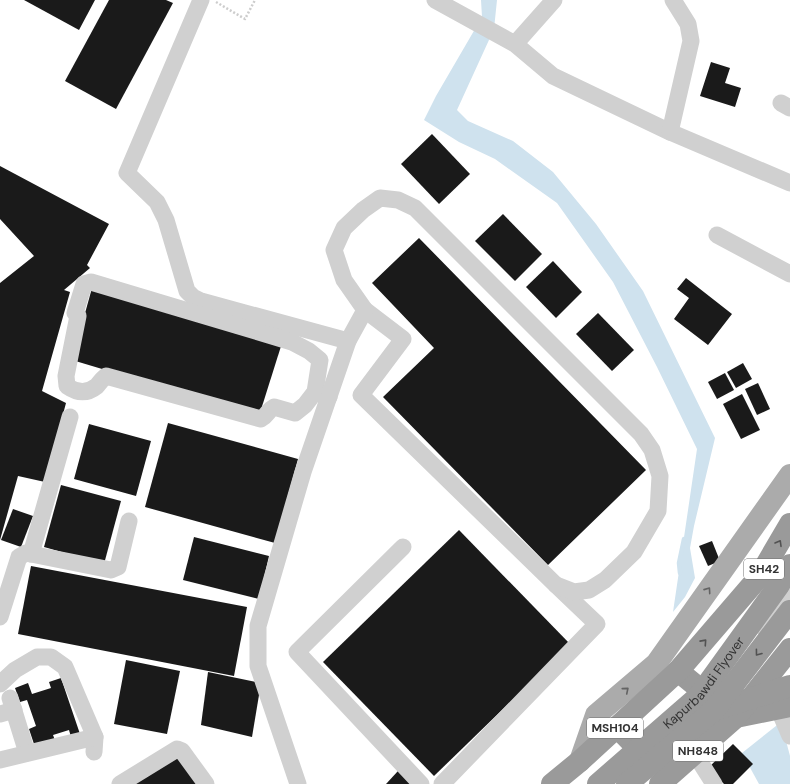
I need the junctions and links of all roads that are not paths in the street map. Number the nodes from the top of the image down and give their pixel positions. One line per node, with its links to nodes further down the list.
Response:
1 (201, 0): 11 (street)
2 (435, 0): 5 (street)
3 (554, 0): 5 (street)
4 (673, 0): 6 (street)
5 (516, 44): 6 (street)
6 (670, 132): 7 (street)
7 (790, 183)
8 (718, 235): 9 (street)
9 (790, 274)
10 (365, 310): 12 (street); 24 (street); 24 (street)
11 (219, 313): 12 (street); 13 (street); 15 (street)
12 (348, 341): 14 (street)
13 (320, 360): 14 (street); 15 (street)
14 (341, 362): 15 (street)
15 (322, 395): 47 (street)
16 (70, 417): 21 (street)
17 (790, 475): 43 (main road, one-way to 17)
18 (129, 521): 21 (street)
19 (790, 524): 25 (highway, SH42, one-way to 19)
20 (403, 547): 48 (street)
21 (31, 554): 27 (street)
22 (790, 565): 51 (highway, Kapurbawdi Flyover, bridge)
23 (790, 585): 28 (street)
24 (556, 586): 49 (street)
25 (733, 609): 28 (highway); 31 (highway, SH42, one-way to 25)
26 (790, 611): 36 (highway, Kapurbawdi Flyover, one-way to 36, bridge)
27 (0, 617)
28 (764, 628): 29 (highway)
29 (790, 638)
30 (790, 649): 37 (highway)
31 (678, 671): 37 (highway); 38 (highway, MSH104)
32 (0, 684): 40 (street)
33 (790, 686): 36 (highway, bridge)
34 (784, 707): 37 (highway, NH848); 39 (street)
35 (8, 708): 40 (street)
36 (714, 710): 52 (highway, Kapurbawdi Flyover, bridge)
37 (736, 717): 41 (highway, NH848)
38 (616, 727): 43 (highway, MSH104); 44 (highway)
39 (790, 736)
40 (27, 753): 42 (street)
41 (695, 754): 44 (highway, NH848); 53 (street)
42 (0, 760)
43 (580, 761): 50 (highway, MSH104)
44 (663, 781)
45 (120, 784): 46 (street)
46 (206, 784)
47 (298, 784)
48 (421, 784)
49 (442, 784)
50 (552, 784)
51 (598, 784)
52 (627, 784)
53 (714, 784)

